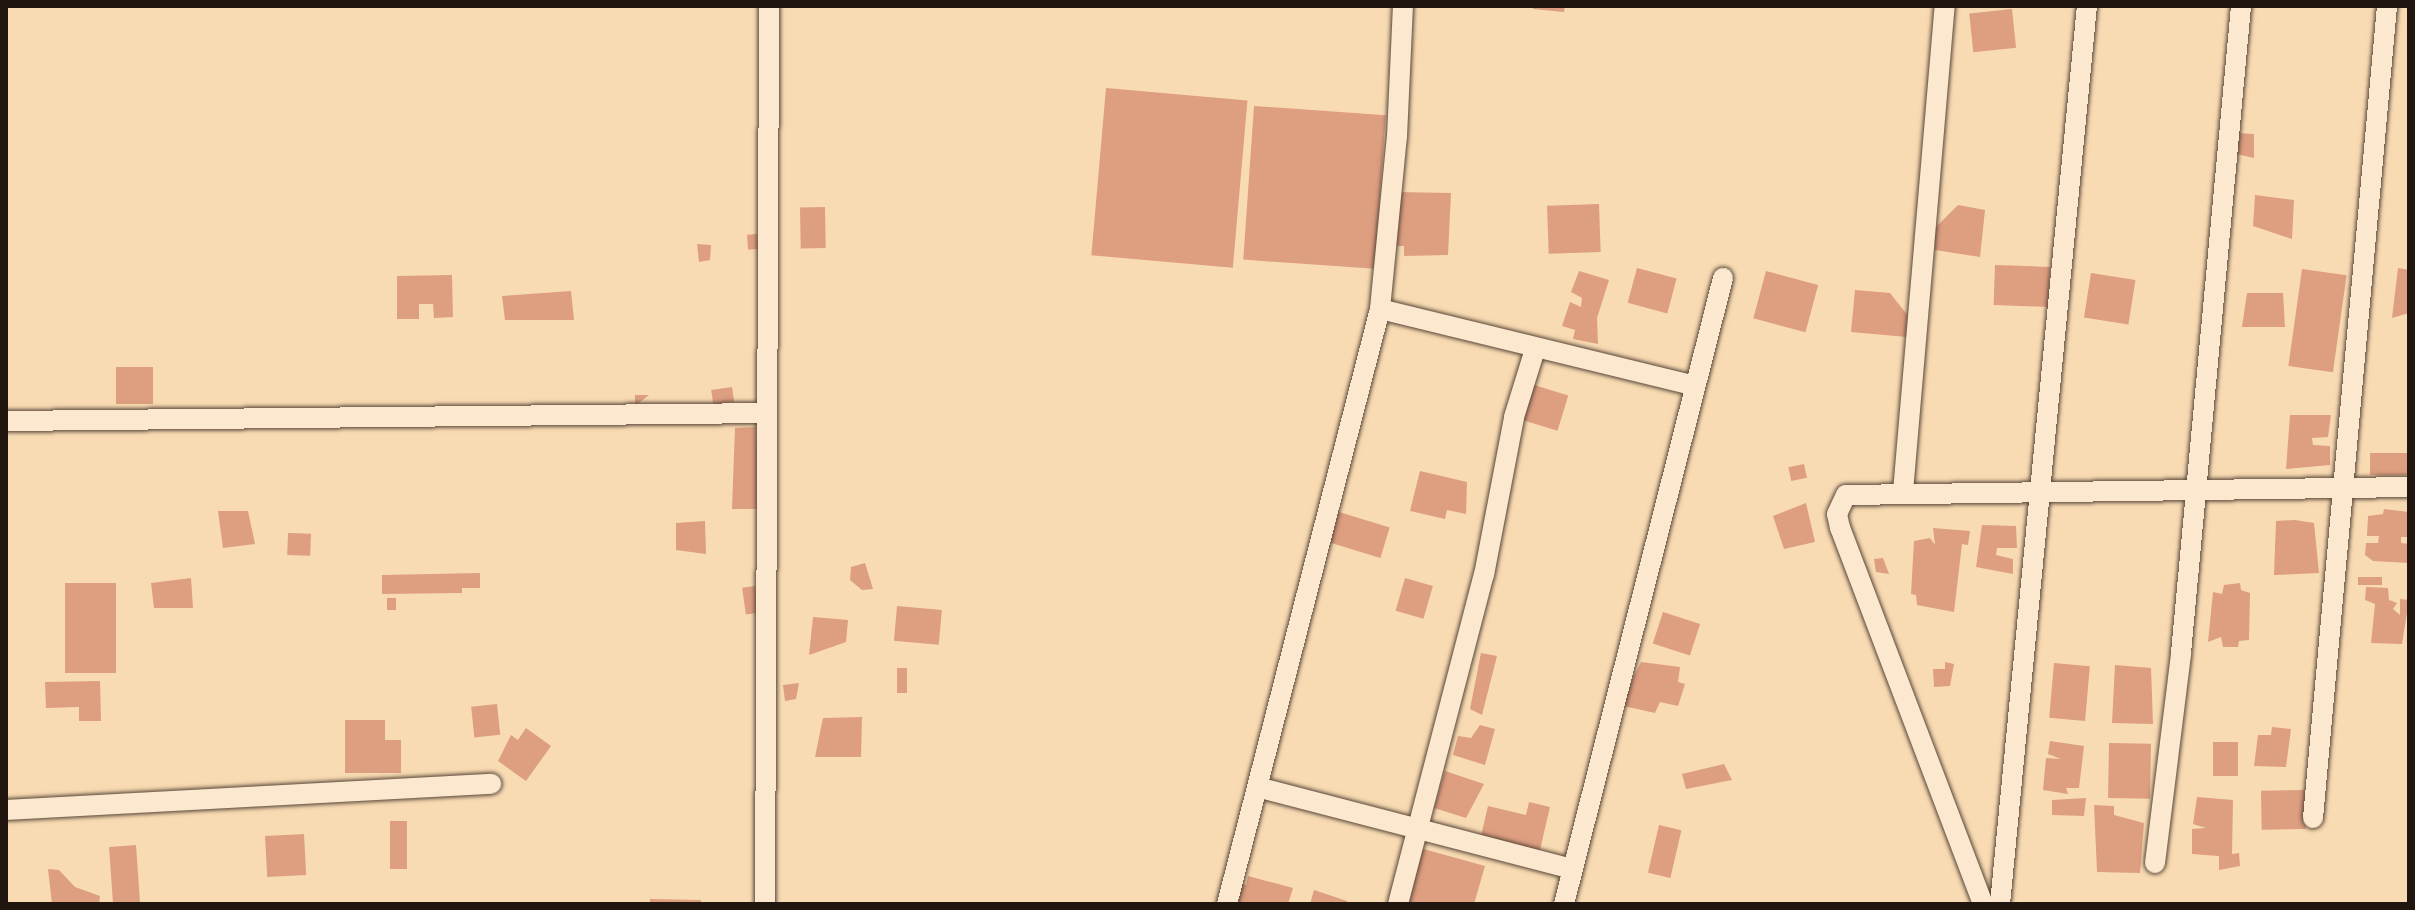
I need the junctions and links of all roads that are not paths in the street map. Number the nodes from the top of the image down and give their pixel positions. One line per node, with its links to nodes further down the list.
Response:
1 (769, 6): 11 (street)
2 (1403, 6): 8 (street)
3 (1945, 6): 15 (street)
4 (2087, 6): 17 (street)
5 (2241, 6): 16 (street)
6 (2387, 6): 13 (street)
7 (1723, 278): 10 (street)
8 (1380, 309): 9 (street); 19 (street)
9 (1535, 349): 10 (street); 22 (street)
10 (1695, 386): 24 (street)
11 (767, 413): 12 (street); 25 (street)
12 (6, 421)
13 (2345, 487): 14 (street); 16 (street); 21 (street)
14 (2409, 487)
15 (1903, 492): 17 (street); 29 (street)
16 (2195, 492): 17 (street); 23 (street)
17 (2042, 496): 30 (street)
18 (491, 784): 20 (street)
19 (1261, 788): 22 (street); 26 (street)
20 (6, 810)
21 (2313, 818)
22 (1418, 829): 24 (street); 27 (street)
23 (2155, 863)
24 (1573, 869): 28 (street)
25 (765, 904)
26 (1227, 904)
27 (1398, 904)
28 (1564, 904)
29 (1983, 904)
30 (2000, 904)

